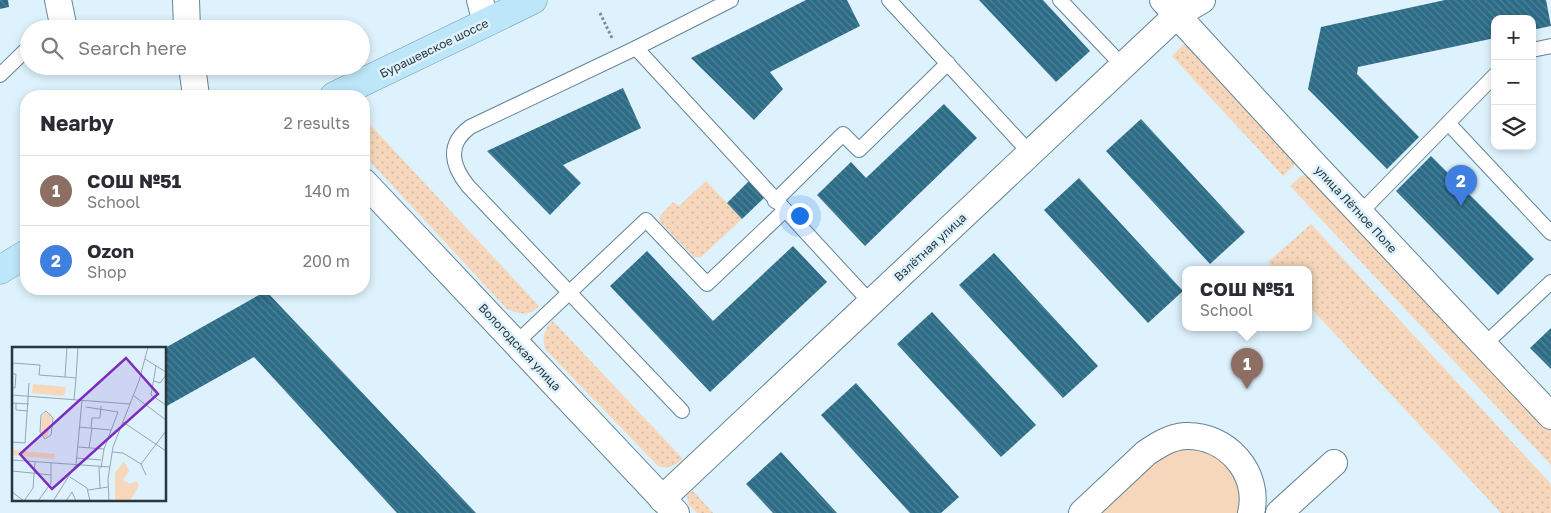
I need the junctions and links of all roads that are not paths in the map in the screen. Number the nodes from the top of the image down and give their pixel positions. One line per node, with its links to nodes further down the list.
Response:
1 (58, 0): 10 (street)
2 (186, 0): 11 (street)
3 (533, 0): 9 (main road, Бурашевское шоссе)
4 (731, 0): 13 (lane)
5 (889, 0): 16 (lane)
6 (1060, 0): 17 (lane)
7 (1202, 0): 8 (street, Взлётная улица)
8 (1170, 8): 17 (street, Взлётная улица); 27 (street, улица Лётное Поле)
9 (483, 11): 22 (main road, Бурашевское шоссе)
10 (62, 20)
11 (187, 20)
12 (1551, 46): 14 (lane)
13 (636, 48): 26 (lane); 32 (lane)
14 (1536, 49)
15 (20, 56): 18 (lane)
16 (948, 63): 24 (lane); 26 (lane)
17 (1123, 66): 24 (street, Взлётная улица)
18 (0, 75)
19 (193, 75): 21 (street)
20 (1491, 79): 23 (lane)
21 (195, 90)
22 (345, 90)
23 (1448, 123): 27 (lane); 28 (lane)
24 (1030, 153): 33 (street, Взлётная улица)
25 (370, 188): 34 (street, Вологодская улица)
26 (780, 206): 32 (lane); 33 (lane)
27 (1360, 213): 35 (street, улица Лётное Поле)
28 (1551, 233)
29 (20, 258): 30 (main road)
30 (0, 270)
31 (1551, 282): 35 (lane)
32 (570, 292): 34 (lane); 36 (lane)
33 (871, 303): 39 (street, Взлётная улица)
34 (516, 344): 39 (street, Вологодская улица)
35 (1485, 344): 37 (street, улица Лётное Поле)
36 (682, 411)
37 (1551, 416)
38 (1334, 463): 42 (street)
39 (669, 506)
40 (1082, 513): 41 (street)
41 (1251, 513)
42 (1280, 513)

